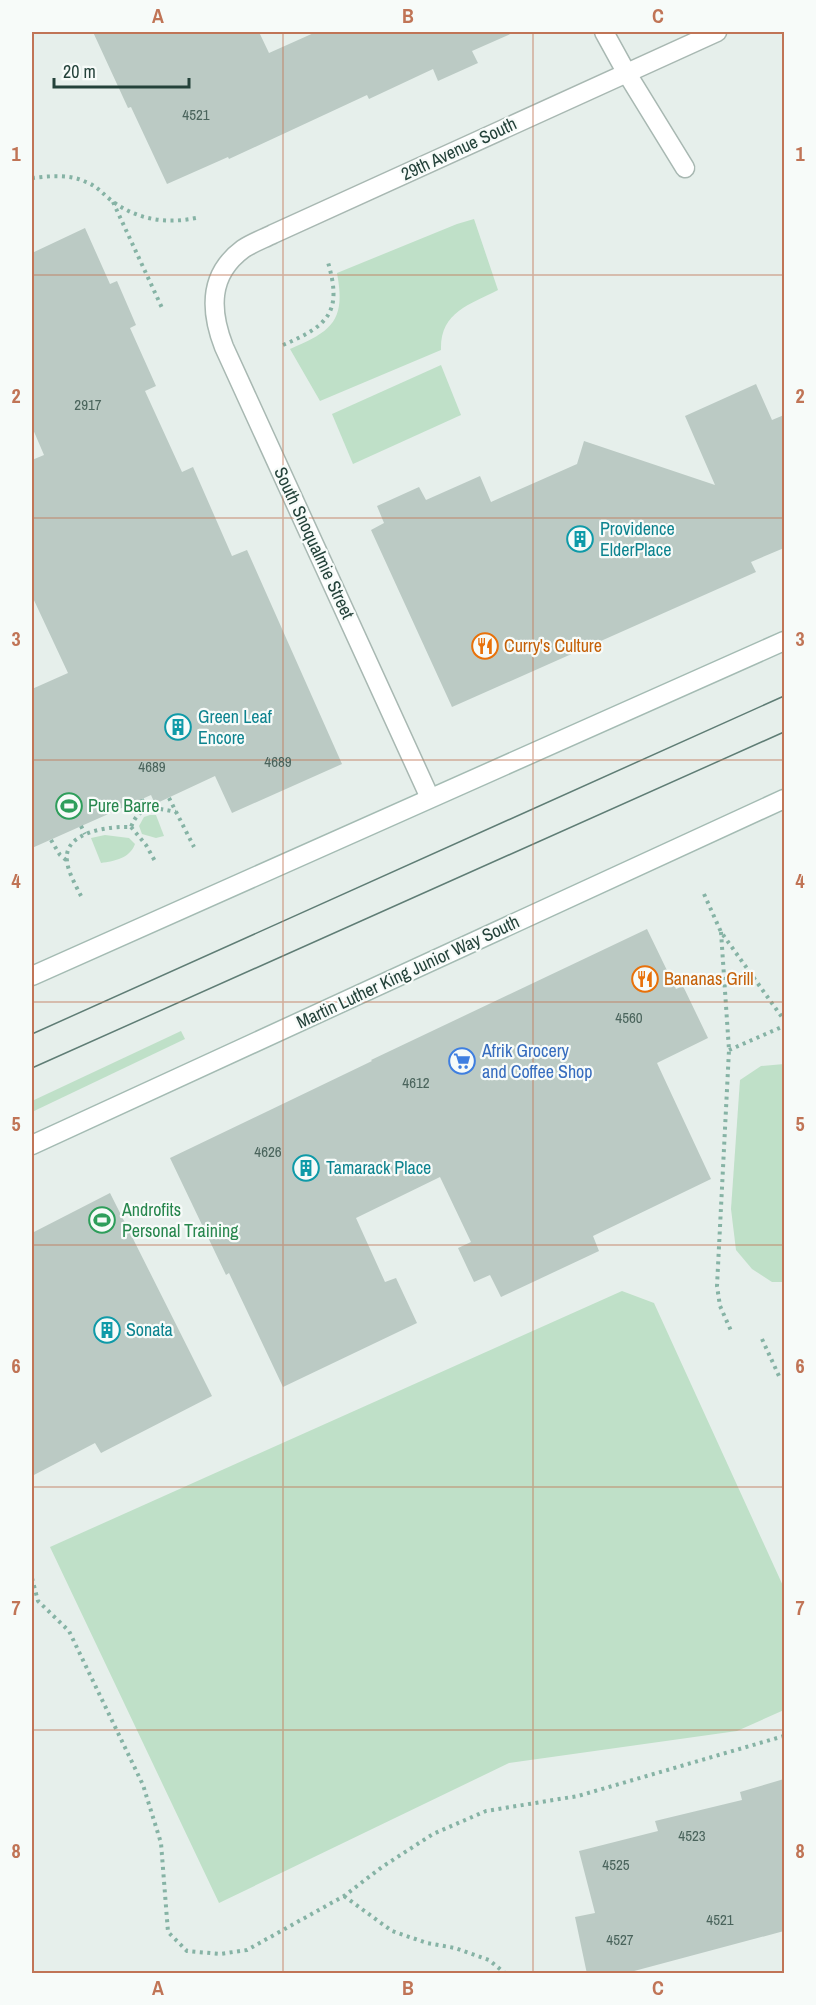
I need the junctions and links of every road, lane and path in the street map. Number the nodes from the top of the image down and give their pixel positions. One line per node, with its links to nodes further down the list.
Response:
1 (604, 32): 3 (main road)
2 (717, 32): 3 (main road, 29th Avenue South)
3 (626, 72): 4 (main road); 9 (main road, 29th Avenue South)
4 (685, 168)
5 (32, 178): 6 (path)
6 (113, 201): 7 (path); 10 (path)
7 (196, 218)
8 (327, 259): 11 (path)
9 (217, 285): 14 (main road, South Snoqualmie Street)
10 (163, 310)
11 (283, 345)
12 (784, 641): 14 (main road)
13 (169, 798): 18 (path)
14 (430, 798): 29 (main road)
15 (142, 799): 17 (path)
16 (784, 799): 33 (main road, Martin Luther King Junior Way South)
17 (145, 810): 18 (path); 20 (path)
18 (176, 812): 23 (path)
19 (81, 826): 21 (path)
20 (131, 827): 21 (path); 25 (path)
21 (86, 834): 24 (path)
22 (51, 840): 24 (path)
23 (194, 847)
24 (66, 860): 27 (path)
25 (156, 863)
26 (704, 894): 28 (path)
27 (81, 896)
28 (721, 932): 30 (path); 32 (path)
29 (32, 976)
30 (784, 1020)
31 (784, 1026): 32 (path)
32 (729, 1050): 34 (path)
33 (32, 1145)
34 (732, 1333)
35 (762, 1340): 36 (path)
36 (779, 1376)
37 (32, 1578): 39 (path)
38 (784, 1736): 39 (path)
39 (344, 1896): 40 (path)
40 (506, 1974)

